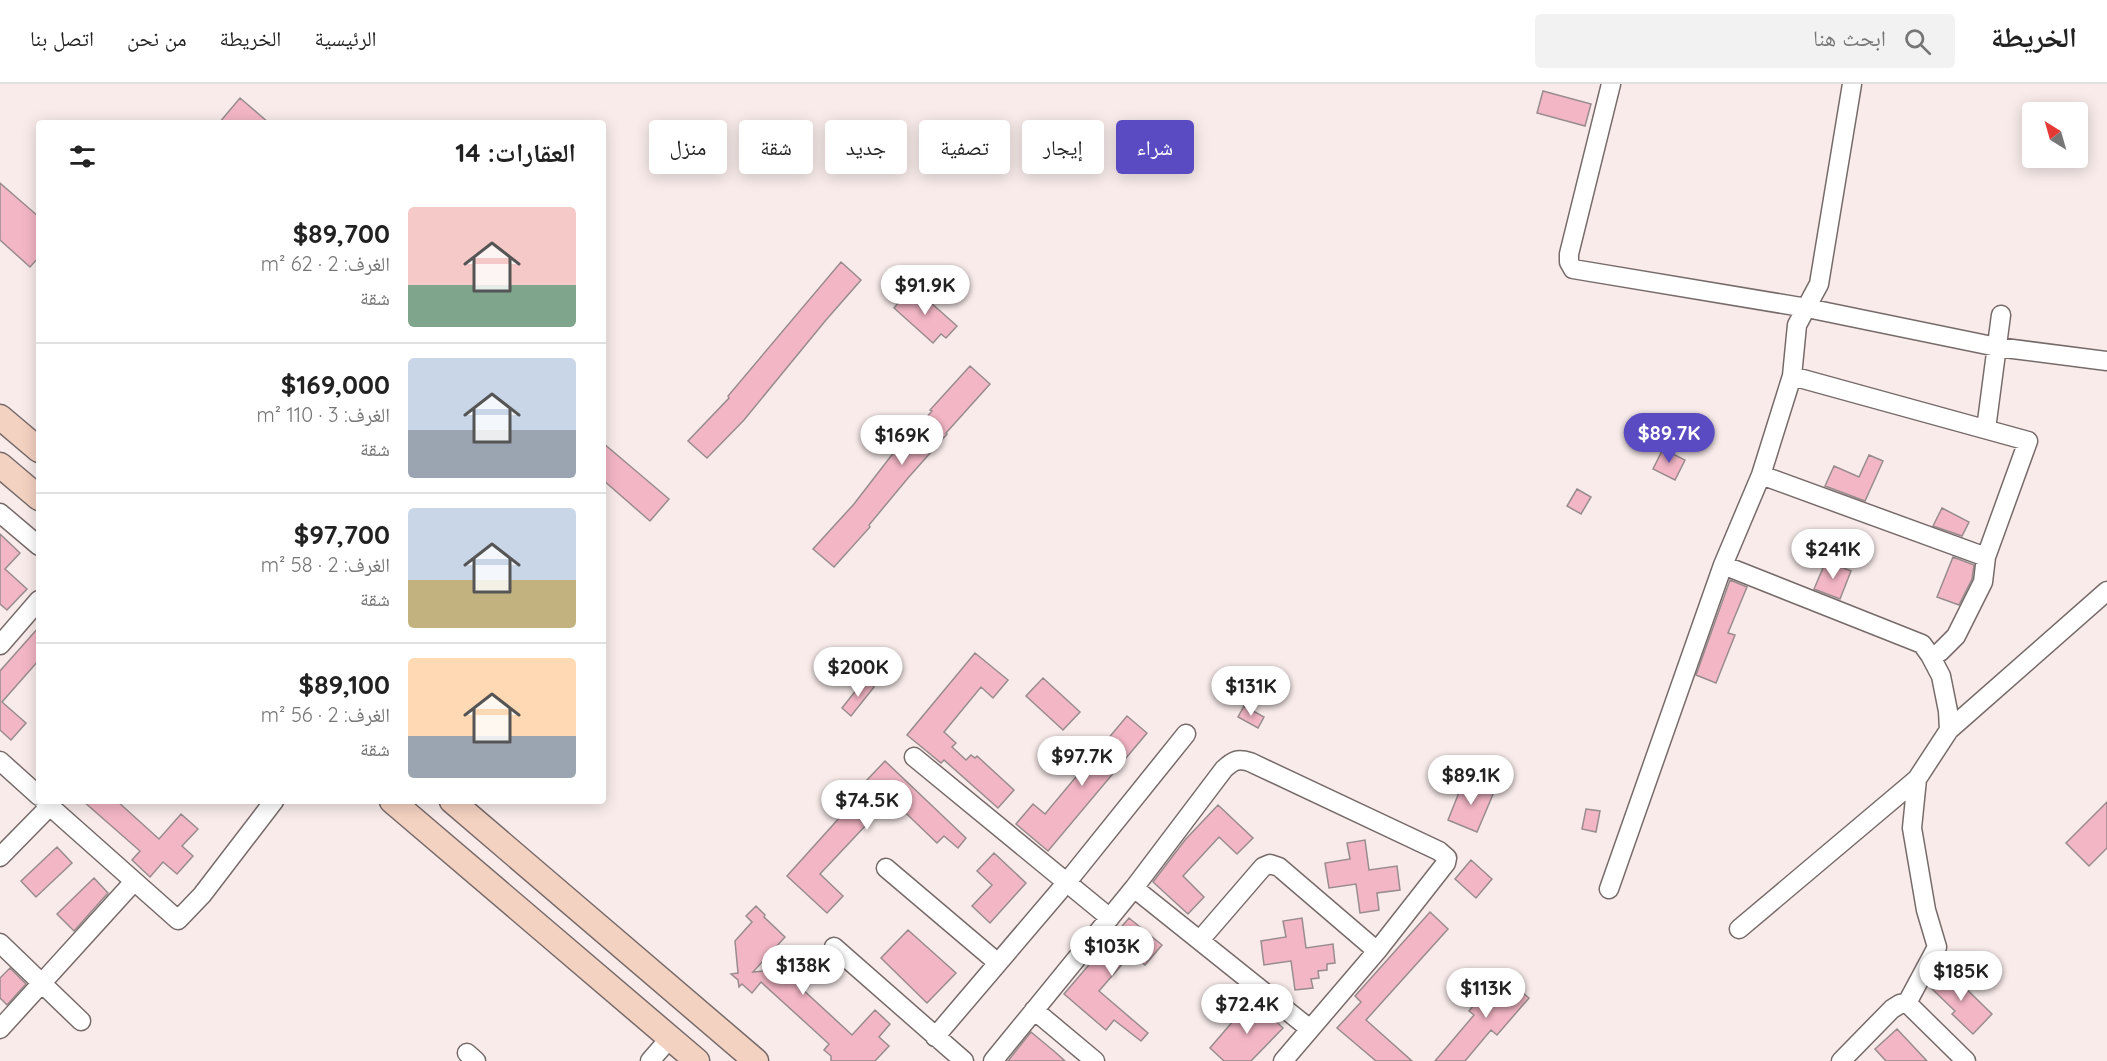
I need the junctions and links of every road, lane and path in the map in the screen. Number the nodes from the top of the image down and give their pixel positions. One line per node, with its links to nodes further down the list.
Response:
1 (1611, 84): 3 (street)
2 (1852, 84): 3 (street)
3 (1807, 308): 5 (street); 7 (street)
4 (2001, 315): 5 (street)
5 (1997, 347): 6 (street); 9 (street)
6 (2107, 362)
7 (1792, 376): 9 (street); 12 (street)
8 (0, 417): 10 (street)
9 (1986, 429): 16 (street)
10 (36, 447)
11 (0, 465): 13 (street)
12 (1761, 475): 16 (street); 17 (street)
13 (36, 495)
14 (0, 513): 15 (street)
15 (36, 543)
16 (1986, 557): 21 (street)
17 (1723, 565): 21 (street); 38 (street)
18 (2107, 591): 22 (street)
19 (36, 603): 20 (street)
20 (0, 645)
21 (1930, 655): 22 (street)
22 (1948, 730): 26 (street)
23 (1186, 734): 35 (street)
24 (914, 757): 35 (street)
25 (0, 761): 27 (street)
26 (1917, 779): 41 (street); 49 (street)
27 (36, 794)
28 (42, 804): 33 (street)
29 (47, 804): 30 (street)
30 (272, 804)
31 (396, 804): 42 (street)
32 (456, 804): 39 (street)
33 (0, 857)
34 (886, 868): 47 (street)
35 (1066, 882): 40 (street); 47 (street)
36 (130, 886): 48 (street)
37 (1134, 888): 40 (street); 43 (street); 46 (street)
38 (1609, 889)
39 (571, 903): 42 (street); 58 (street)
40 (1110, 918): 50 (street)
41 (1739, 929)
42 (546, 931): 55 (street)
43 (1200, 940): 46 (street); 53 (street)
44 (0, 943): 48 (street)
45 (834, 947): 54 (street)
46 (1377, 951): 53 (street)
47 (998, 963): 54 (street)
48 (42, 984): 51 (street); 52 (street)
49 (1907, 1003): 63 (street); 64 (street)
50 (1034, 1010): 60 (street); 61 (street)
51 (81, 1021)
52 (0, 1029)
53 (1310, 1029): 62 (street)
54 (935, 1037): 59 (street)
55 (670, 1038): 56 (street); 57 (street)
56 (650, 1061)
57 (697, 1061)
58 (756, 1061)
59 (964, 1061)
60 (993, 1061)
61 (1095, 1061)
62 (1283, 1061)
63 (1841, 1061)
64 (1966, 1061)

